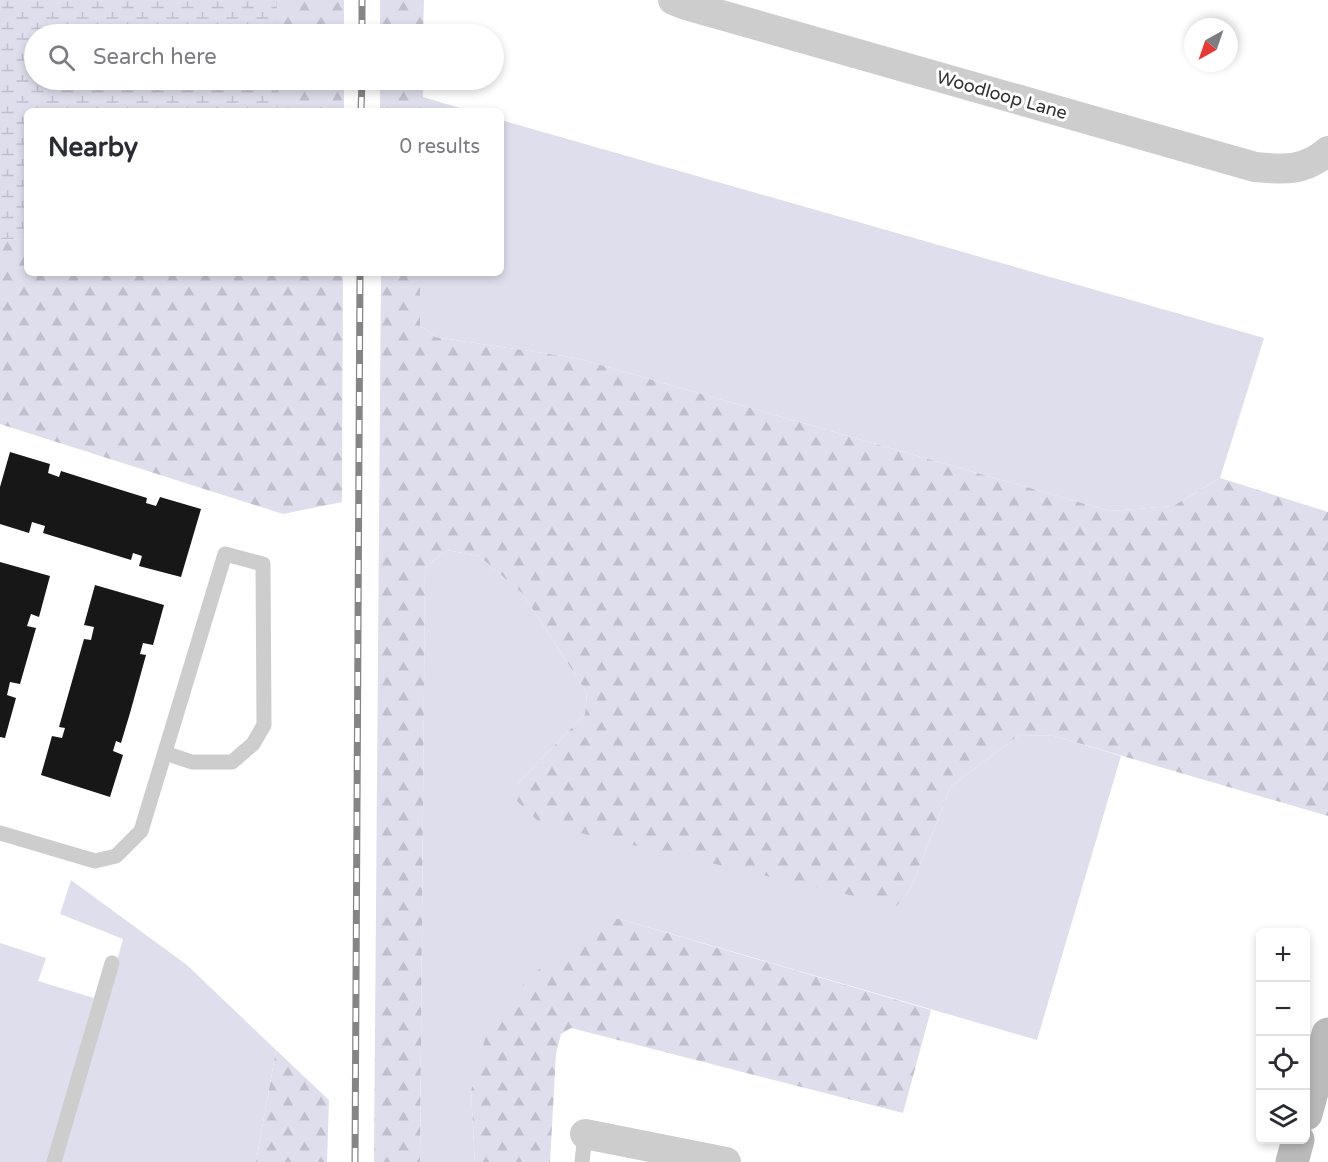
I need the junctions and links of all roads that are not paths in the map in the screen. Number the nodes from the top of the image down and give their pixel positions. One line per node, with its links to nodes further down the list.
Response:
1 (673, 0): 2 (street, Woodloop Lane)
2 (1328, 150)
3 (165, 753): 3 (lane); 4 (lane)
4 (0, 833)
5 (112, 963): 11 (lane)
6 (1328, 1034): 7 (main road)
7 (1310, 1097)
8 (1297, 1144): 13 (main road)
9 (584, 1148): 10 (street)
10 (671, 1156): 12 (street)
11 (54, 1162)
12 (726, 1162)
13 (1292, 1162)

